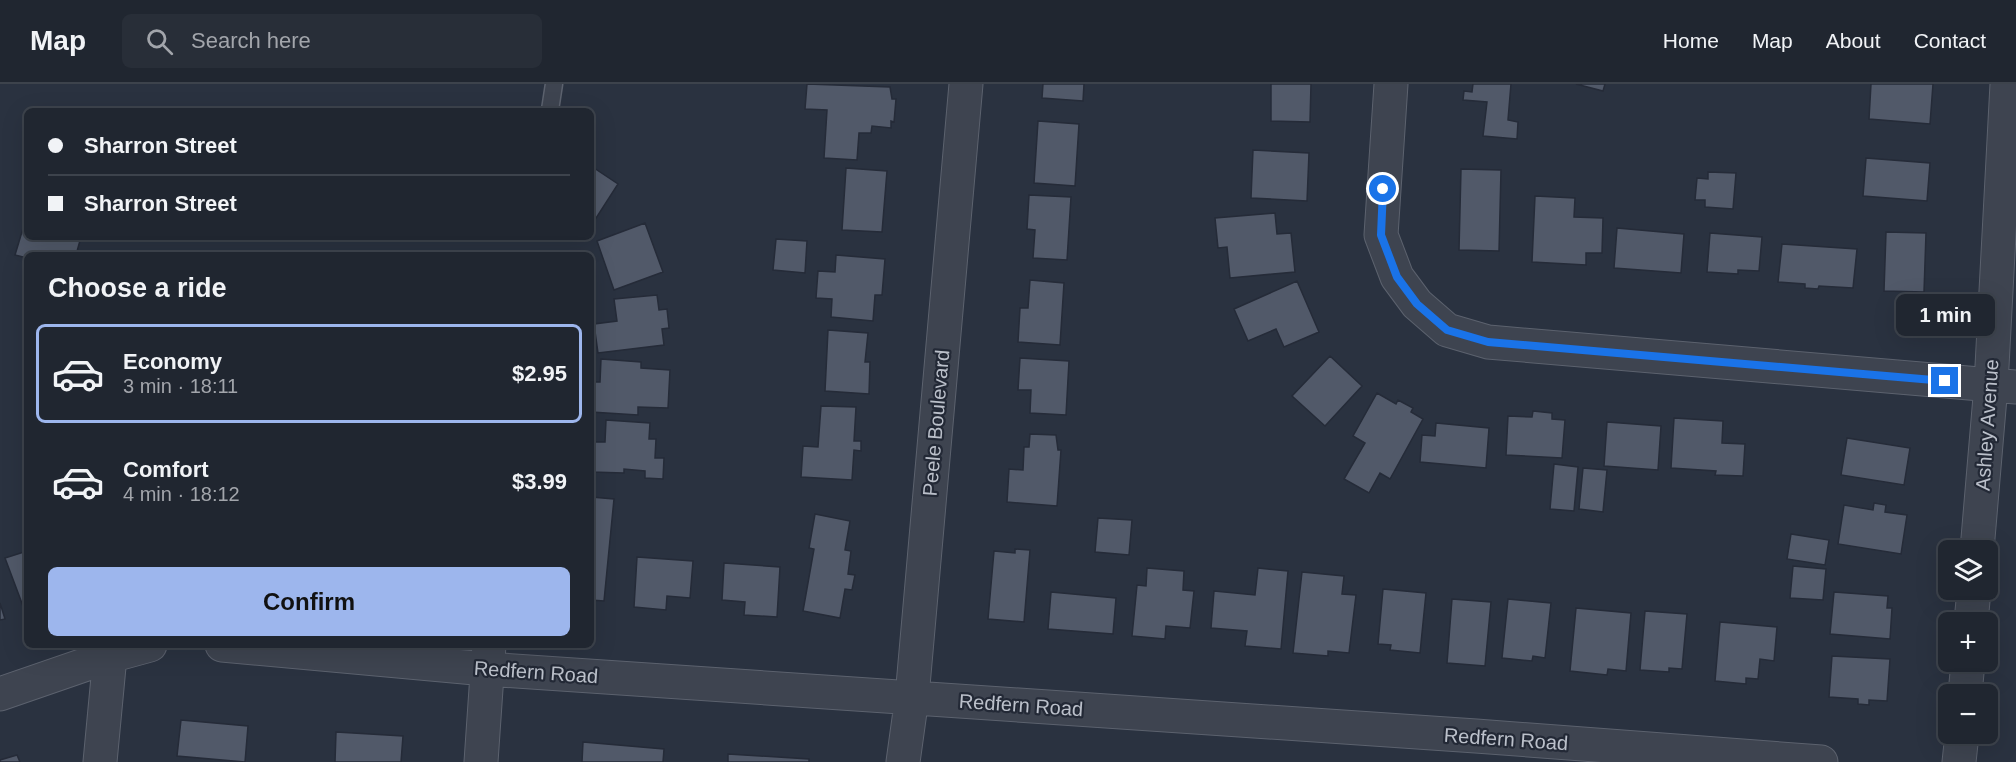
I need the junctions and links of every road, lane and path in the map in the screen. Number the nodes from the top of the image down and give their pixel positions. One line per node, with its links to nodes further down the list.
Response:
1 (555, 84): 5 (lane)
2 (966, 84): 13 (street, Peele Boulevard)
3 (1391, 84): 6 (street)
4 (2007, 84): 6 (street, Ashley Avenue)
5 (550, 108)
6 (2003, 386): 7 (street, Ashley Avenue)
7 (1979, 540)
8 (139, 648): 10 (street)
9 (288, 648): 11 (street, Redfern Road)
10 (110, 656): 12 (street); 16 (street)
11 (487, 657): 13 (street, Redfern Road); 17 (street)
12 (0, 694)
13 (912, 698): 15 (street, Redfern Road); 18 (street, Peele Boulevard)
14 (1961, 744): 20 (street)
15 (1475, 749): 19 (street, Redfern Road)
16 (100, 762)
17 (481, 762)
18 (903, 762)
19 (1821, 762)
20 (1959, 762)

